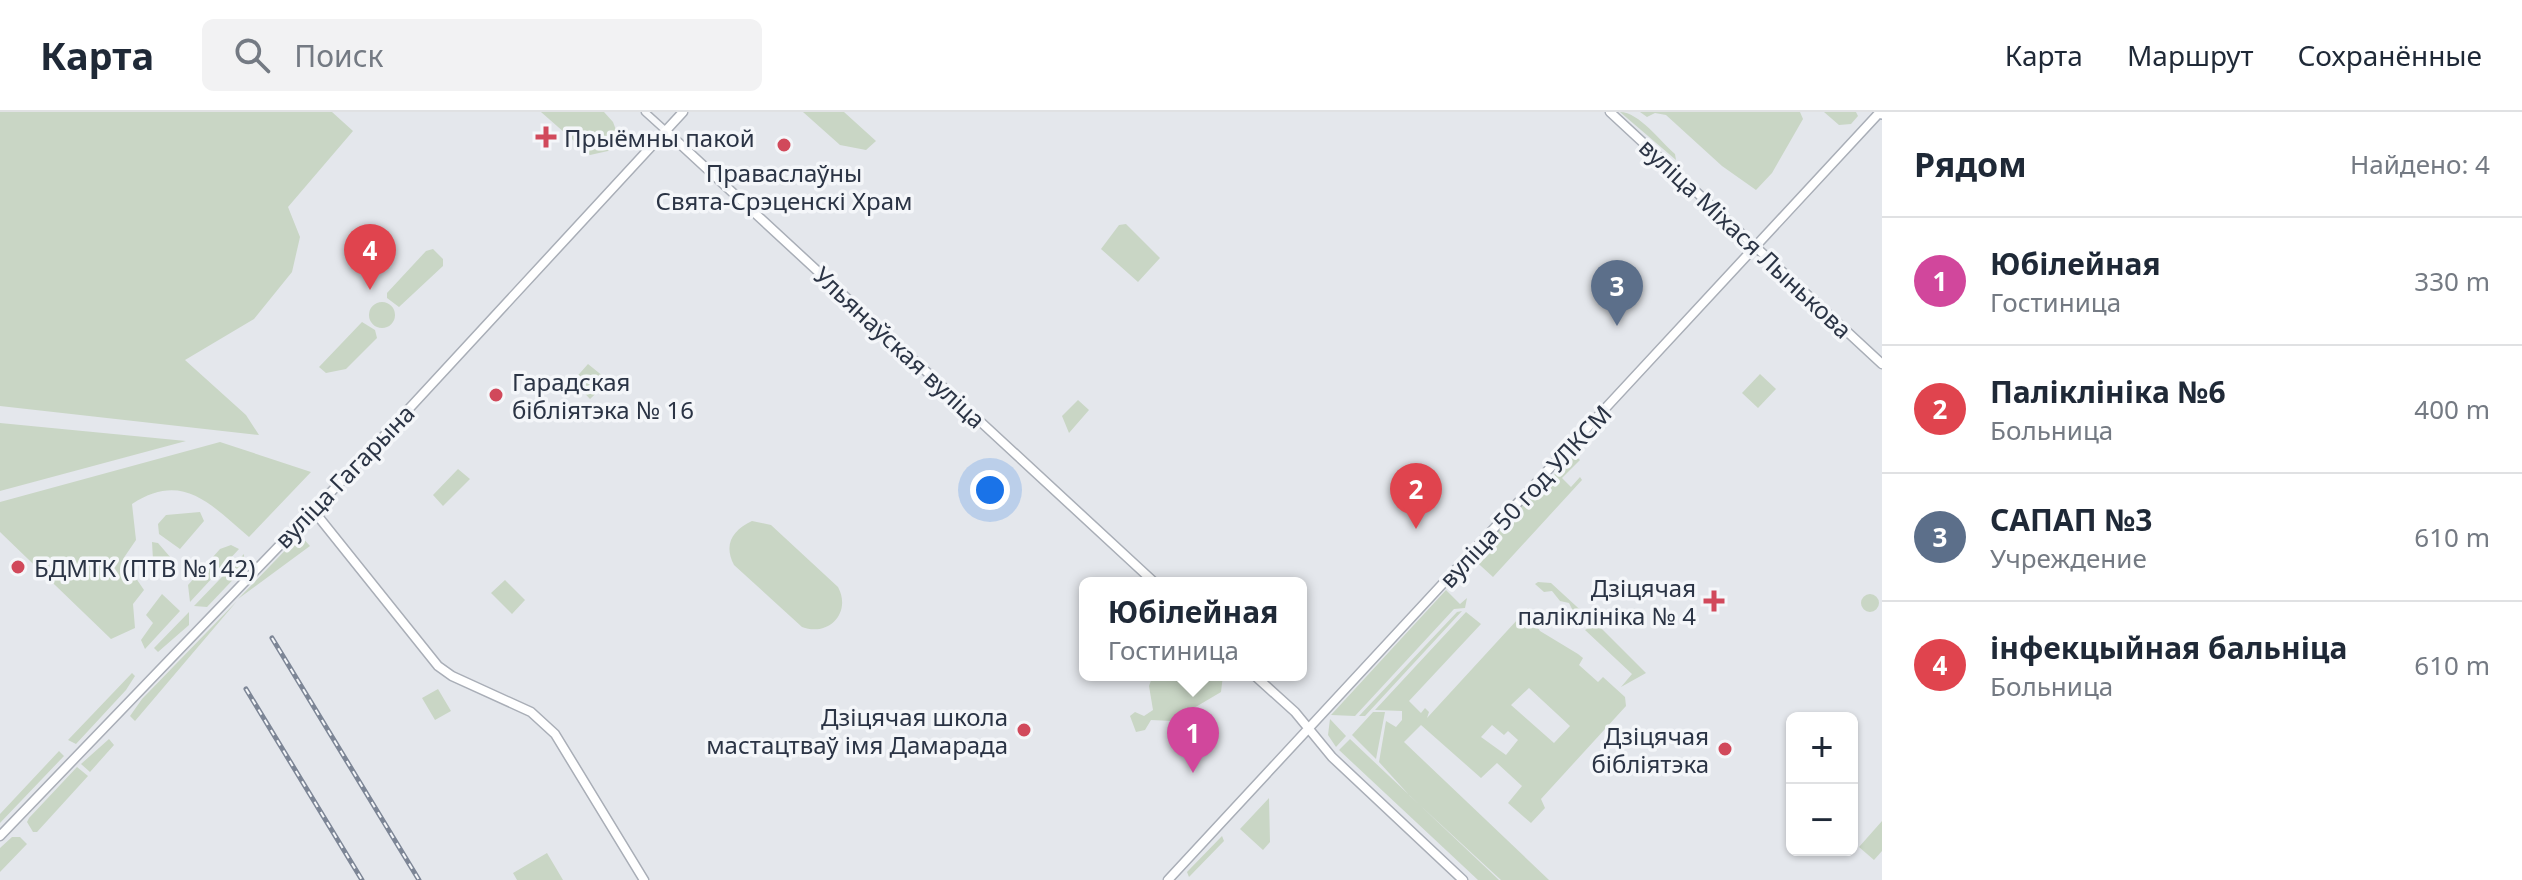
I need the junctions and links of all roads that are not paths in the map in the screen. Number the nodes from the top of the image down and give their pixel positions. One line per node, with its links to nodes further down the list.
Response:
1 (645, 112): 5 (street, Ульянаўская вуліца)
2 (683, 112): 5 (main road, вуліца Гагарына)
3 (1610, 112): 6 (main road, вуліца Міхася Лынькова)
4 (1881, 113): 6 (main road, вуліца 50 год УЛКСМ)
5 (666, 131): 8 (main road, вуліца Гагарына); 9 (main road, Ульянаўская вуліца)
6 (1756, 248): 7 (main road, вуліца Міхася Лынькова); 11 (main road, вуліца 50 год УЛКСМ)
7 (1882, 364)
8 (313, 510): 12 (main road, вуліца Гагарына); 13 (main road)
9 (1149, 577)
10 (1260, 681): 11 (main road)
11 (1308, 730): 14 (main road, вуліца 50 год УЛКСМ); 15 (main road)
12 (0, 836)
13 (644, 880)
14 (1168, 880)
15 (1463, 880)

